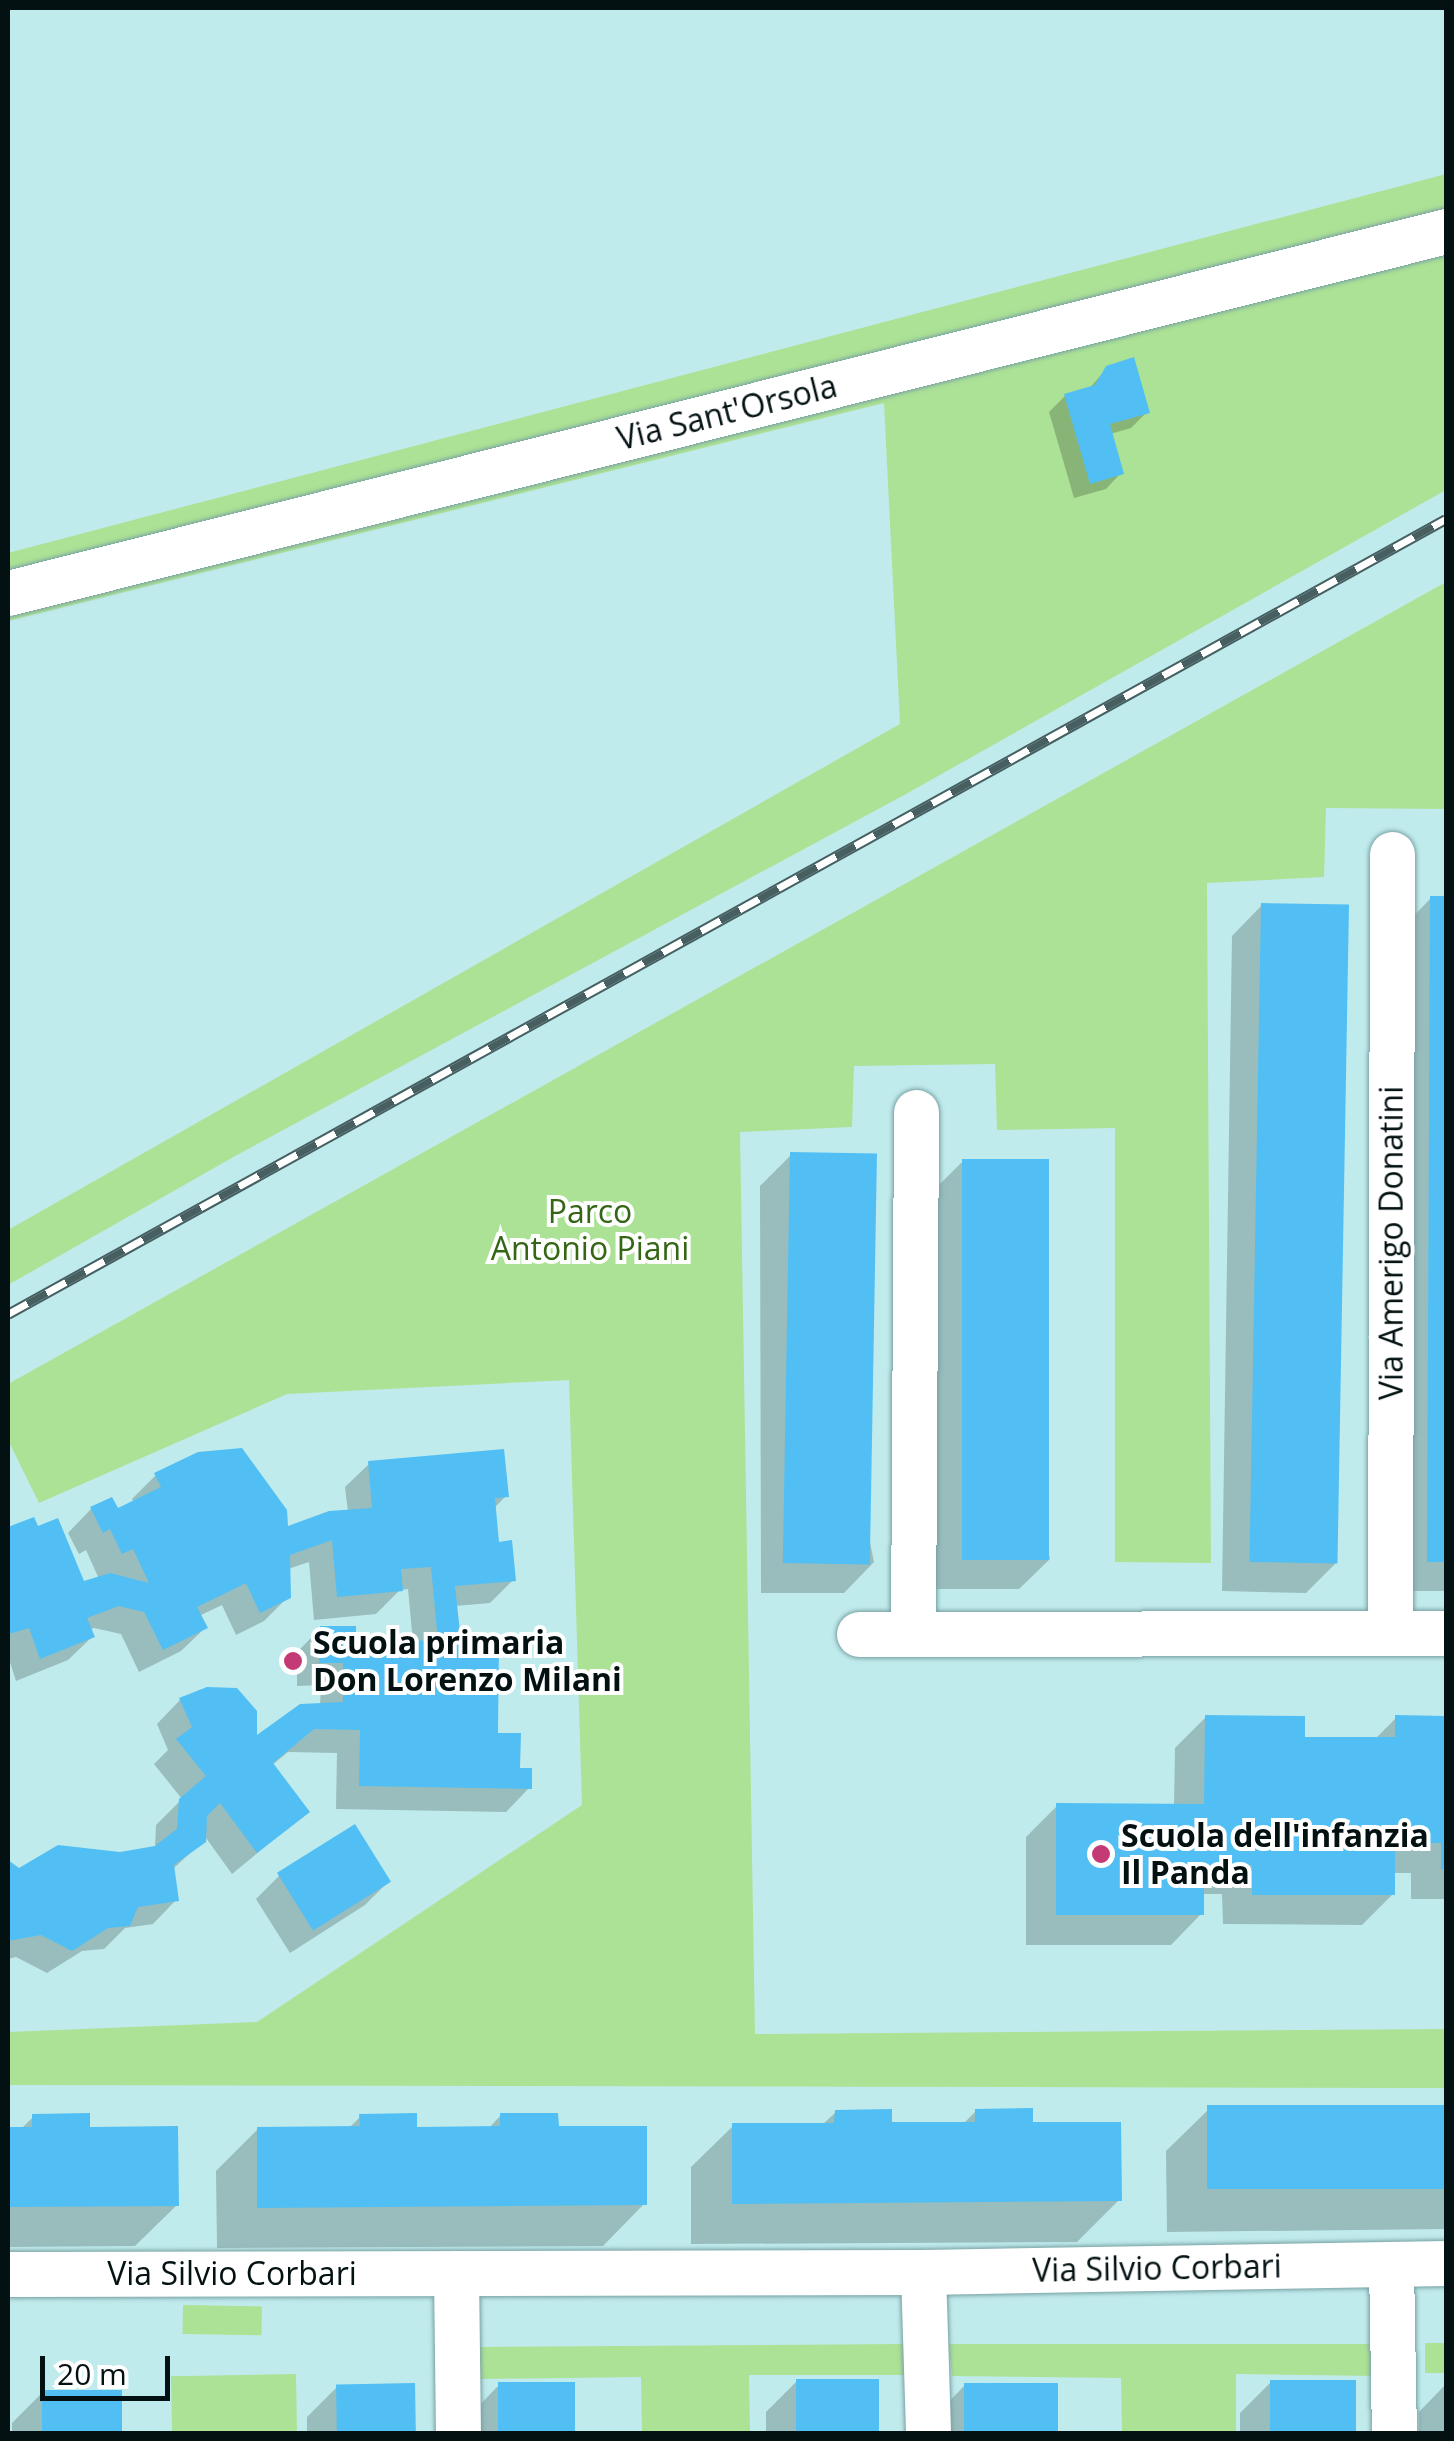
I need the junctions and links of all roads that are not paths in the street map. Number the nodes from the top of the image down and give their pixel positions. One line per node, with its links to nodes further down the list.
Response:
1 (1446, 231): 2 (street, Via Sant'Orsola)
2 (8, 593)
3 (1392, 854): 5 (street, Via Amerigo Donatini)
4 (916, 1112): 8 (street)
5 (1390, 1633): 6 (street); 8 (street)
6 (1446, 1633)
7 (858, 1634): 8 (street)
8 (913, 1634)
9 (1446, 2263): 10 (street, Via Silvio Corbari)
10 (1392, 2264): 11 (street, Via Silvio Corbari); 16 (street)
11 (923, 2272): 12 (street, Via Silvio Corbari); 15 (street)
12 (456, 2273): 13 (street, Via Silvio Corbari); 14 (street)
13 (8, 2274)
14 (458, 2434)
15 (928, 2434)
16 (1394, 2434)

